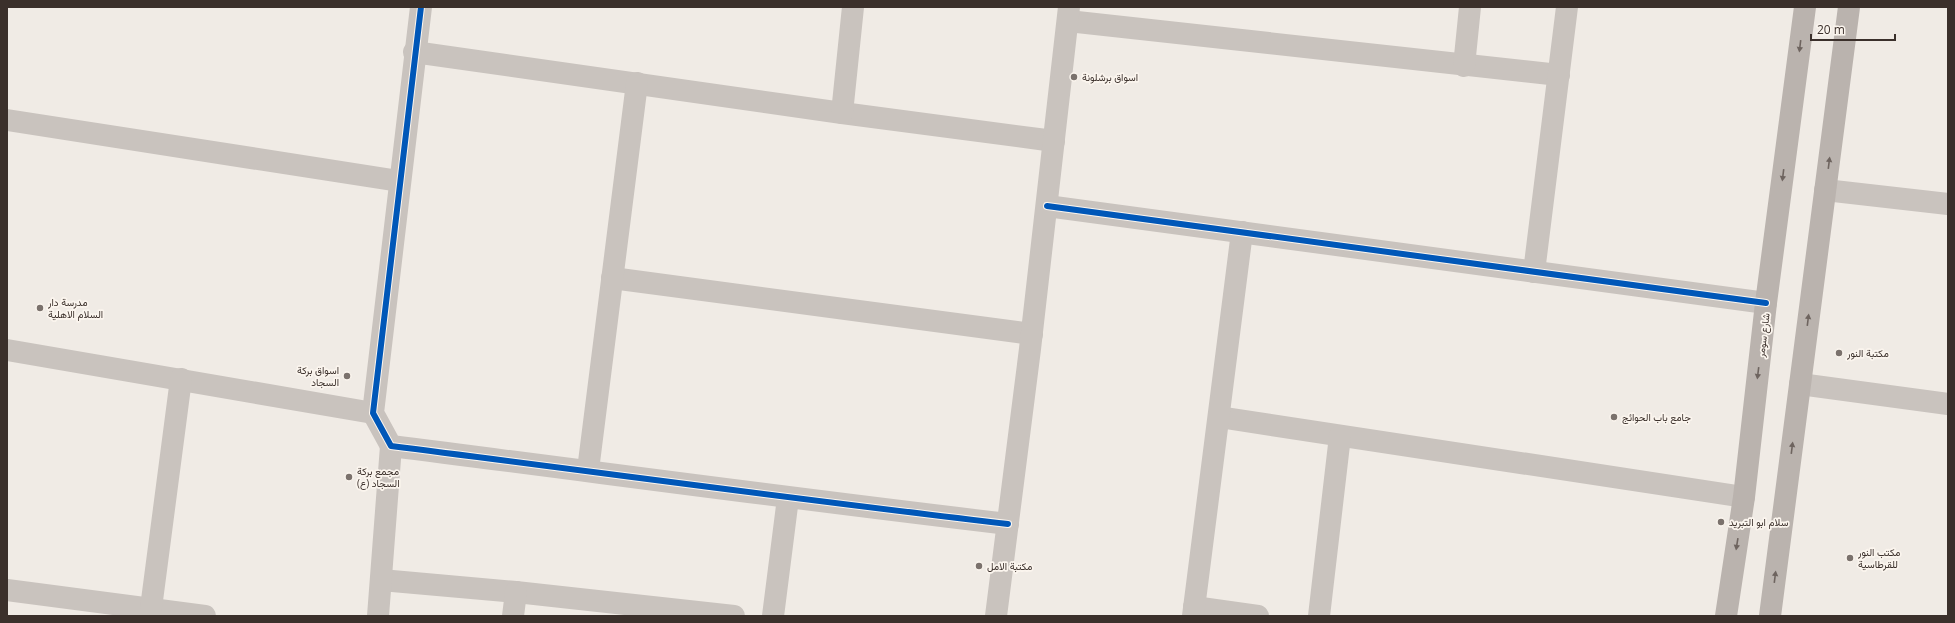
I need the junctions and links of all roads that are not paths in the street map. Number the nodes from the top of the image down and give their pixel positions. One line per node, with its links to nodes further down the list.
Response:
1 (421, 7): 8 (street)
2 (853, 7): 12 (street)
3 (1470, 7): 9 (street)
4 (1567, 7): 10 (street)
5 (1805, 7): 22 (main road, شارع سومر, one-way to 22)
6 (1849, 7): 16 (main road, one-way to 6)
7 (1069, 14): 9 (street); 14 (street)
8 (414, 52): 11 (street); 15 (street)
9 (1464, 66): 10 (street)
10 (1558, 75): 20 (street)
11 (637, 83): 12 (street); 21 (street)
12 (842, 113): 14 (street)
13 (7, 120): 15 (street)
14 (1054, 141): 18 (street)
15 (399, 181): 28 (street)
16 (1825, 190): 17 (street); 26 (main road, one-way to 16)
17 (1948, 204)
18 (1046, 206): 19 (street); 23 (street)
19 (1242, 232): 20 (street); 29 (street)
20 (1534, 272): 22 (street)
21 (612, 278): 23 (street); 32 (street)
22 (1766, 303): 33 (main road, شارع سومر, one-way to 33)
23 (1032, 334): 35 (street)
24 (7, 350): 25 (street)
25 (181, 379): 28 (street); 39 (street)
26 (1800, 384): 27 (street); 51 (main road, one-way to 26)
27 (1948, 404)
28 (373, 413): 31 (street)
29 (1219, 417): 30 (street); 41 (street)
30 (1340, 436): 33 (street); 49 (street)
31 (391, 446): 32 (street); 36 (street)
32 (588, 470): 34 (street)
33 (1744, 497): 50 (main road, شارع سومر, one-way to 50)
34 (788, 498): 35 (street); 46 (street)
35 (1008, 524): 47 (street)
36 (381, 580): 38 (street); 43 (street)
37 (7, 590): 39 (street)
38 (516, 592): 40 (street); 44 (street)
39 (152, 608): 42 (street)
40 (642, 611): 45 (street)
41 (1194, 611): 48 (street)
42 (205, 616)
43 (378, 616)
44 (513, 616)
45 (734, 616)
46 (773, 616)
47 (996, 616)
48 (1258, 616)
49 (1319, 616)
50 (1726, 616)
51 (1770, 616)

